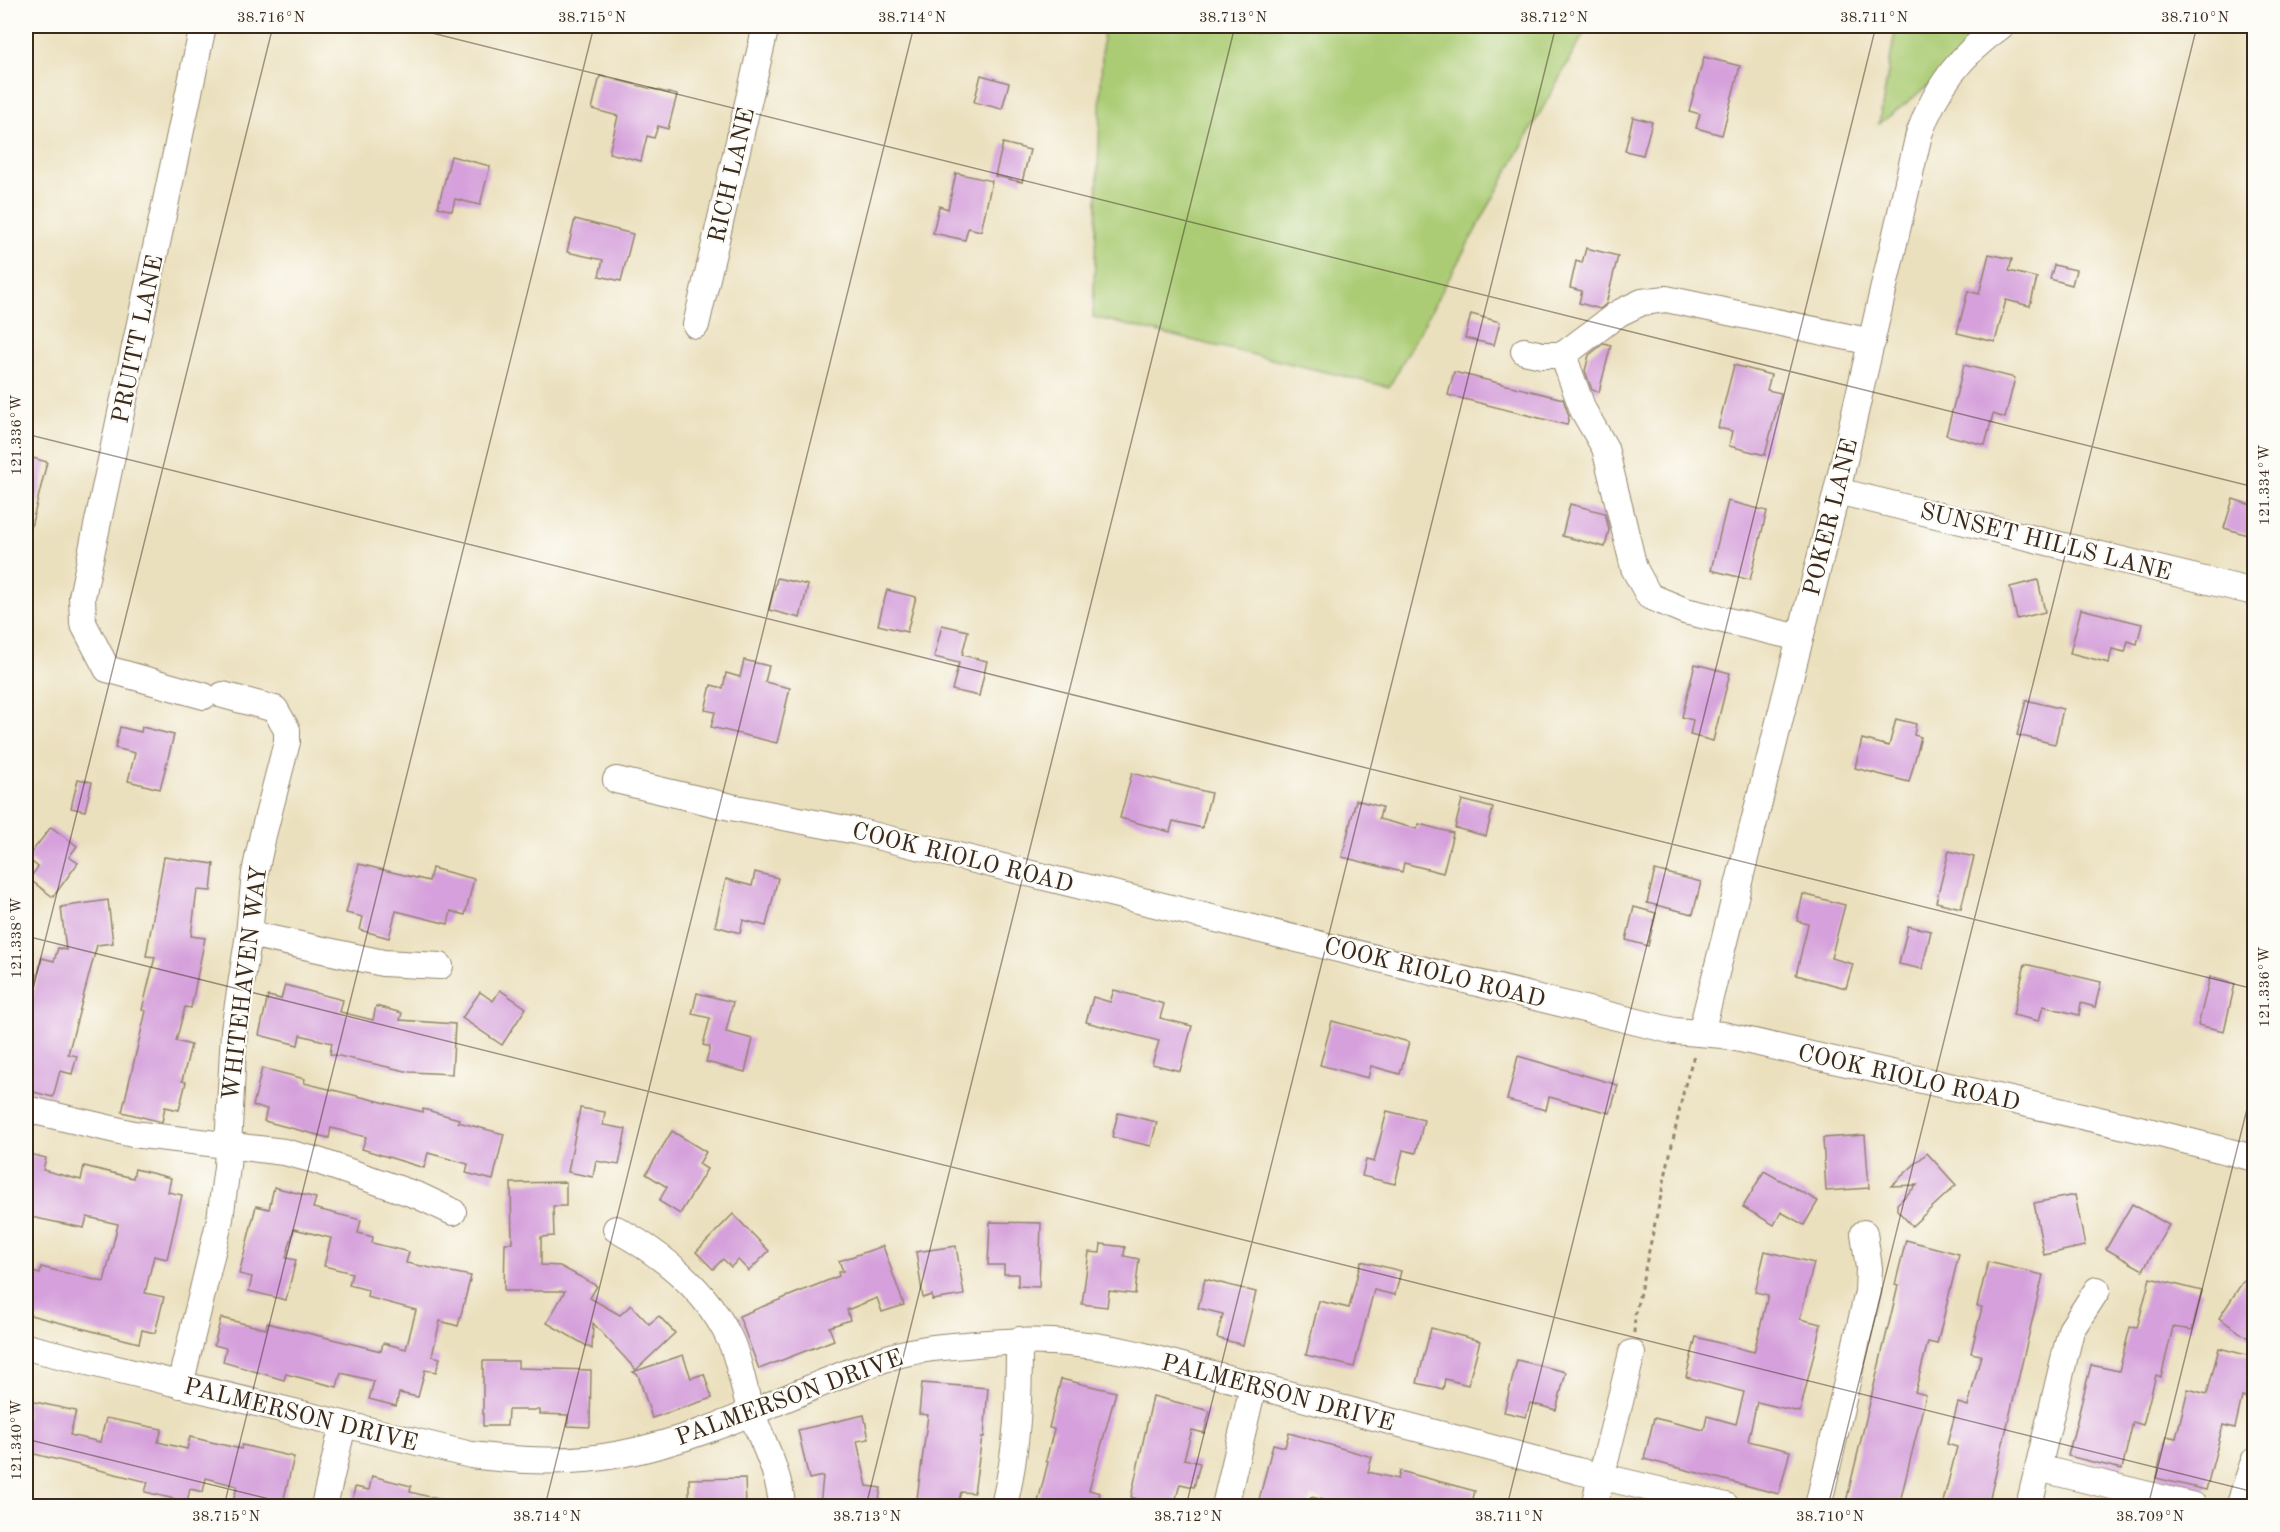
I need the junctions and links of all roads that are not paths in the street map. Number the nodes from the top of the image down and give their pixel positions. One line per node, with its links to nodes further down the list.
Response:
1 (202, 26): 11 (street, PRUITT LANE)
2 (766, 26): 4 (street, RICH LANE)
3 (2001, 26): 5 (street, POKER LANE)
4 (696, 326)
5 (1872, 342): 7 (street); 8 (street, POKER LANE)
6 (1524, 351): 7 (street)
7 (1563, 355): 10 (street)
8 (1837, 490): 9 (street, SUNSET HILLS LANE); 10 (street, POKER LANE)
9 (2254, 592)
10 (1800, 638): 15 (street, POKER LANE)
11 (213, 695): 13 (street, WHITEHAVEN WAY)
12 (616, 780): 15 (street, COOK RIOLO ROAD)
13 (249, 934): 14 (street); 17 (street, WHITEHAVEN WAY)
14 (440, 966)
15 (1701, 1033): 18 (street, COOK RIOLO ROAD)
16 (26, 1109): 17 (street)
17 (229, 1146): 19 (street); 26 (street, WHITEHAVEN WAY)
18 (2254, 1158)
19 (453, 1212)
20 (616, 1228): 28 (street)
21 (1864, 1233): 39 (street)
22 (2097, 1290): 31 (street)
23 (1019, 1340): 27 (street, PALMERSON DRIVE); 28 (street, PALMERSON DRIVE); 35 (street)
24 (26, 1347): 26 (street, PALMERSON DRIVE)
25 (1632, 1353): 32 (street)
26 (180, 1384): 29 (street, PALMERSON DRIVE)
27 (1253, 1387): 32 (street, PALMERSON DRIVE); 36 (street)
28 (751, 1412): 29 (street, PALMERSON DRIVE); 34 (street)
29 (343, 1425): 33 (street)
30 (2254, 1461): 42 (street)
31 (2038, 1468): 40 (street); 41 (street)
32 (1602, 1477): 37 (street); 38 (street, PALMERSON DRIVE)
33 (324, 1506)
34 (782, 1506)
35 (1004, 1506)
36 (1225, 1506)
37 (1594, 1506)
38 (1726, 1506)
39 (1818, 1506)
40 (2029, 1506)
41 (2194, 1506)
42 (2239, 1506)

